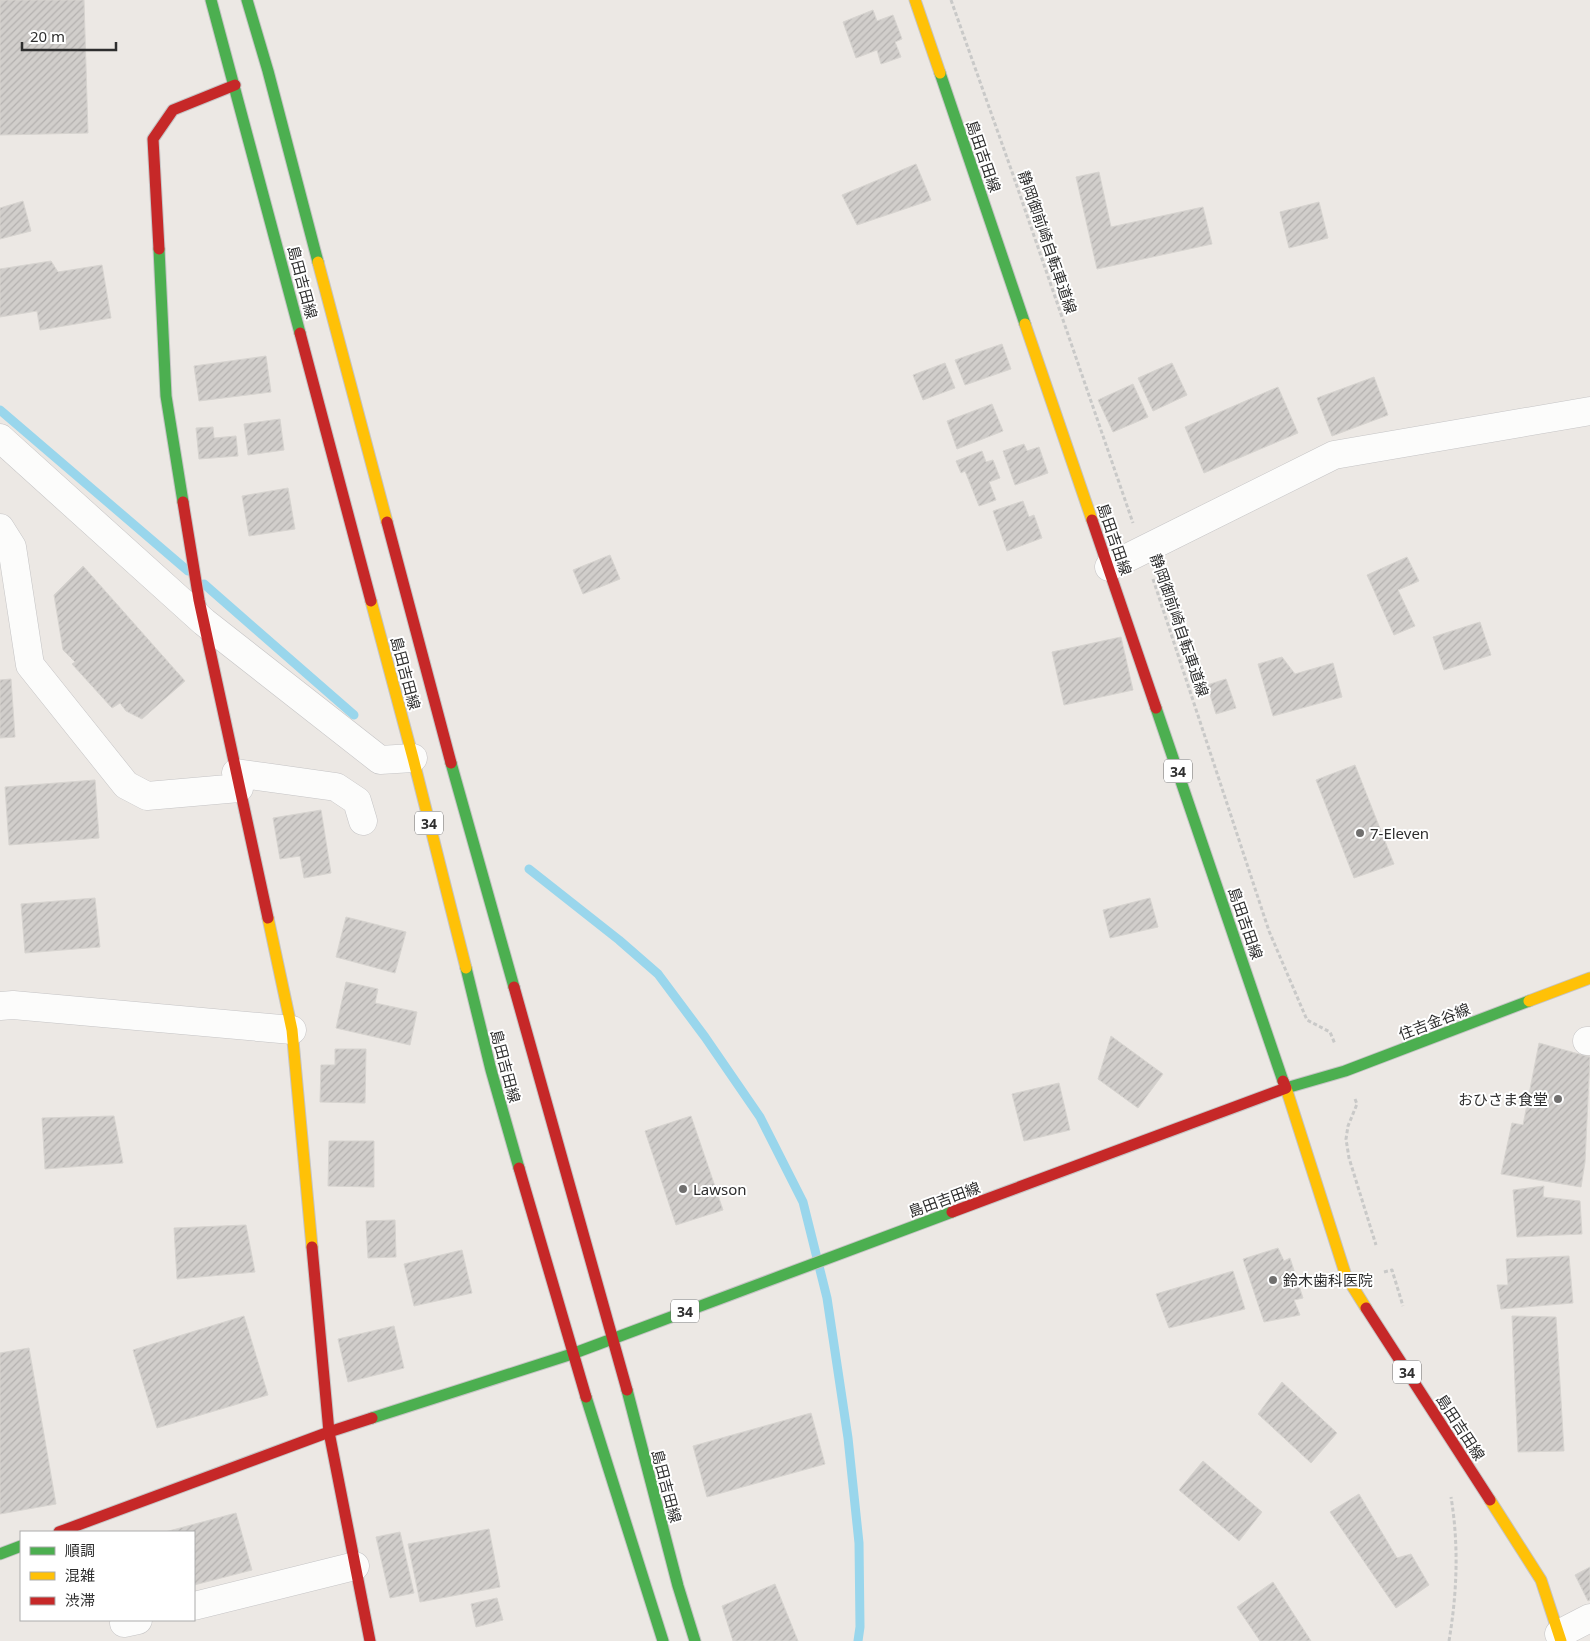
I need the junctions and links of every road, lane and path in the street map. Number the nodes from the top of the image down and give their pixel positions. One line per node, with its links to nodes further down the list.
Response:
1 (211, 0): 5 (main road, 島田吉田線 / 34)
2 (247, 0): 23 (main road, 島田吉田線 / 34)
3 (915, 0): 10 (main road, 島田吉田線 / 34)
4 (951, 0): 9 (path, 静岡御前崎自転車道線)
5 (235, 85): 11 (main road); 12 (main road, 島田吉田線 / 34)
6 (1590, 411): 9 (street)
7 (0, 438): 11 (street)
8 (0, 528): 13 (street)
9 (1143, 550): 10 (street); 18 (path, 静岡御前崎自転車道線)
10 (1109, 567): 19 (main road, 島田吉田線 / 34)
11 (202, 611): 12 (street); 13 (main road)
12 (413, 758): 24 (main road, 島田吉田線 / 34)
13 (237, 780): 14 (street); 17 (main road)
14 (363, 820)
15 (1590, 978): 18 (main road, 住吉金谷線)
16 (0, 1006): 17 (street)
17 (292, 1030): 25 (main road)
18 (1346, 1071): 19 (main road, 住吉金谷線); 20 (path, 静岡御前崎自転車道線)
19 (1286, 1088): 23 (main road, 島田吉田線 / 34); 33 (main road, 島田吉田線 / 34)
20 (1376, 1245)
21 (1384, 1272): 22 (path)
22 (1403, 1306)
23 (613, 1338): 24 (main road, 島田吉田線 / 34); 36 (main road, 島田吉田線 / 34)
24 (572, 1354): 25 (main road); 35 (main road, 島田吉田線 / 34)
25 (329, 1432): 27 (main road); 30 (main road)
26 (1450, 1491): 37 (path)
27 (62, 1531)
28 (20, 1546): 29 (main road)
29 (0, 1554)
30 (355, 1566): 31 (street); 34 (main road)
31 (195, 1606)
32 (1590, 1618): 33 (street)
33 (1560, 1637)
34 (370, 1641)
35 (663, 1641)
36 (695, 1641)
37 (1449, 1641)

